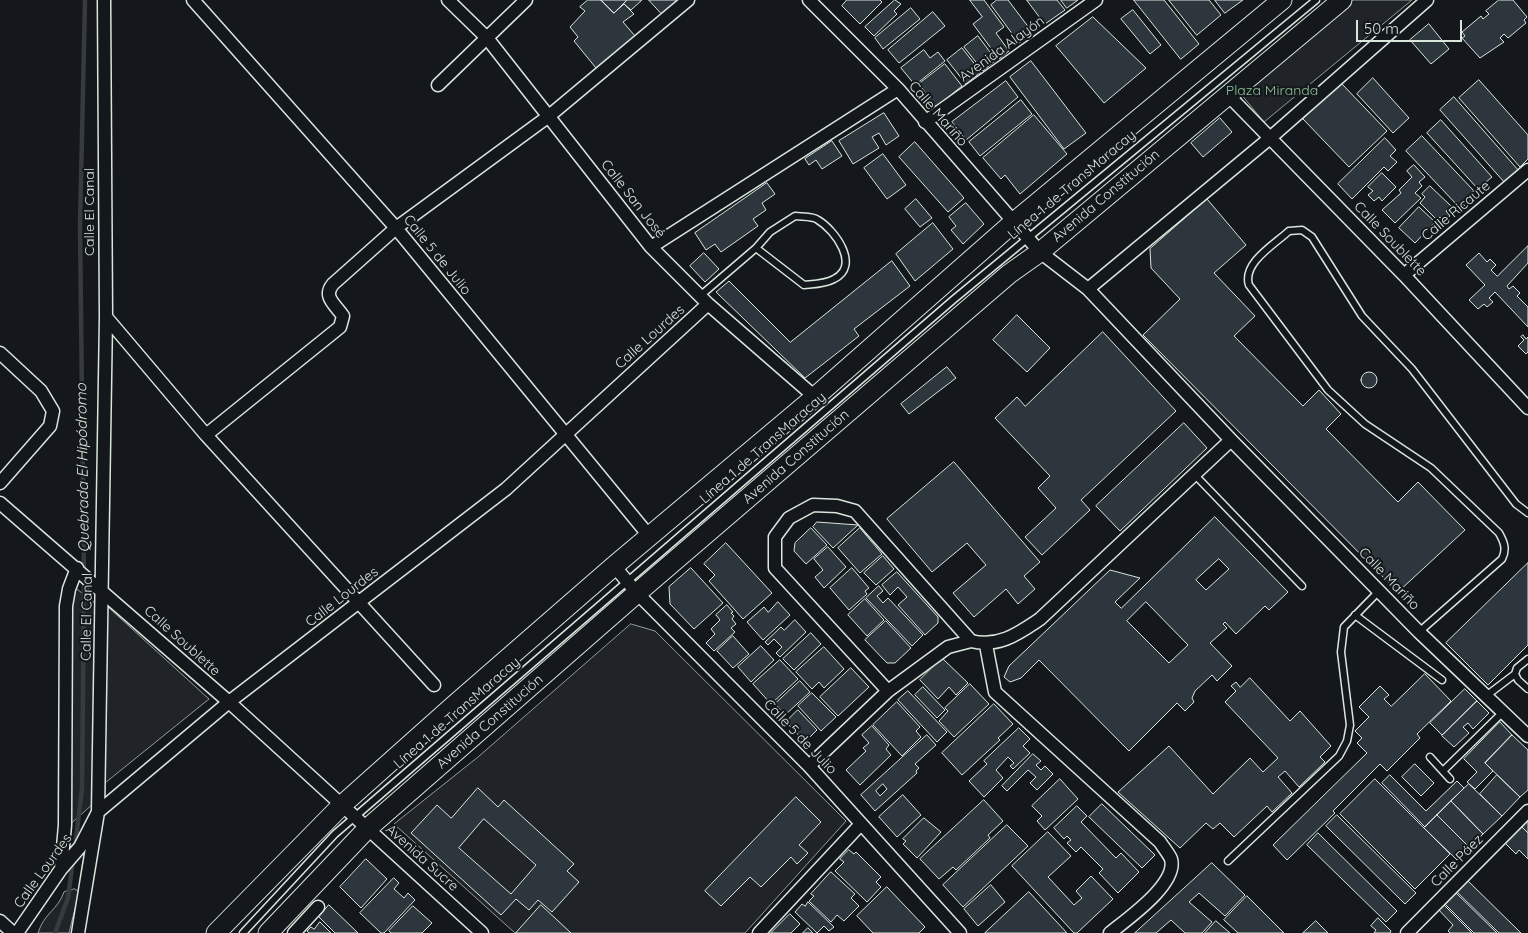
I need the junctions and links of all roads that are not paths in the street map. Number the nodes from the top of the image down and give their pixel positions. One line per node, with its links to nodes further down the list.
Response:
1 (104, 0): 28 (street, Calle El Canal)
2 (193, 0): 21 (street, Calle 5 de Julio)
3 (448, 0): 12 (street, Calle San José)
4 (526, 0): 12 (street)
5 (688, 0): 16 (street)
6 (809, 0): 14 (street, Calle Mariño)
7 (1096, 0): 17 (street, Avenida Alayón)
8 (1282, 0): 20 (street, Avenida Constitución)
9 (1316, 0): 22 (lane, Línea 1 de TransMaracay)
10 (1342, 0): 15 (street, Avenida Constitución)
11 (1427, 0): 18 (street)
12 (487, 38): 13 (street); 16 (street, Calle San José)
13 (438, 85)
14 (898, 90): 17 (street, Calle Mariño); 23 (street)
15 (1227, 94): 18 (street, Calle Soublette); 22 (street, Avenida Constitución)
16 (549, 116): 21 (street); 23 (street, Calle San José)
17 (925, 122): 20 (street, Calle Mariño)
18 (1270, 138): 25 (street, Calle Soublette); 26 (street)
19 (1528, 170): 25 (street, Calle Ricaute)
20 (1014, 222): 22 (street, Calle Mariño); 30 (street, Avenida Constitución)
21 (396, 228): 32 (street, Calle 5 de Julio); 33 (street)
22 (1034, 245): 26 (street, Calle Mariño); 44 (street, Avenida Constitución)
23 (650, 247): 27 (street, Calle San José)
24 (756, 248): 24 (lane); 27 (lane)
25 (1404, 276): 31 (street, Calle Soublette)
26 (1088, 289): 34 (street, Calle Mariño)
27 (704, 300): 30 (street, Calle San José); 32 (street, Calle Lourdes)
28 (106, 317): 33 (street); 42 (street, Calle El Canal)
29 (0, 353): 36 (street)
30 (815, 397): 39 (street, Avenida Constitución)
31 (1528, 408)
32 (564, 434): 39 (street, Calle 5 de Julio); 46 (street, Calle Lourdes)
33 (206, 435): 46 (street)
34 (1231, 440): 35 (street); 45 (street, Calle Mariño)
35 (1194, 473): 43 (lane); 50 (street)
36 (0, 483)
37 (0, 503): 41 (street, Calle Soublette)
38 (1528, 513): 48 (lane)
39 (650, 537): 40 (street, Avenida Constitución)
40 (614, 566): 44 (street, Calle 5 de Julio); 67 (street, Avenida Constitución)
41 (77, 568): 42 (street, Calle Soublette); 70 (street)
42 (98, 586): 58 (street, Calle Soublette); 66 (street, Calle El Canal)
43 (1302, 586)
44 (632, 587): 62 (street, Calle 5 de Julio); 67 (street, Avenida Constitución)
45 (1379, 591): 47 (lane); 48 (street, Calle Mariño)
46 (358, 604): 54 (street); 58 (street, Calle Lourdes)
47 (1356, 615): 53 (lane); 69 (lane)
48 (1419, 632): 57 (street, Calle Mariño)
49 (972, 641): 50 (street); 56 (street); 56 (street)
50 (986, 645): 83 (street)
51 (1528, 659): 52 (lane)
52 (1515, 674): 55 (lane); 57 (lane)
53 (1442, 680)
54 (434, 685)
55 (1528, 689)
56 (888, 691): 62 (street)
57 (1486, 696): 59 (street, Calle Mariño)
58 (229, 702): 66 (street, Calle Lourdes); 67 (street, Calle Soublette)
59 (1503, 712): 60 (street, Calle Mariño); 63 (lane)
60 (1528, 736)
61 (1430, 757): 63 (lane)
62 (808, 766): 68 (street, Calle 5 de Julio)
63 (1443, 772): 64 (lane)
64 (1450, 780)
65 (1528, 811): 84 (street, Calle Páez)
66 (98, 812): 70 (street, Calle Lourdes); 75 (street, Calle El Canal)
67 (355, 817): 76 (street, Avenida Constitución); 77 (lane); 78 (street, Avenida Constitución); 80 (street, Avenida Sucre)
68 (860, 825): 81 (street); 82 (street, Calle 5 de Julio)
69 (1228, 861)
70 (62, 868): 74 (street, Calle Lourdes)
71 (318, 908): 79 (street)
72 (0, 921): 73 (street)
73 (14, 933)
74 (18, 933)
75 (78, 933)
76 (216, 933)
77 (244, 933)
78 (268, 933)
79 (294, 933)
80 (482, 933)
81 (760, 933)
82 (960, 933)
83 (1110, 933)
84 (1407, 933)

